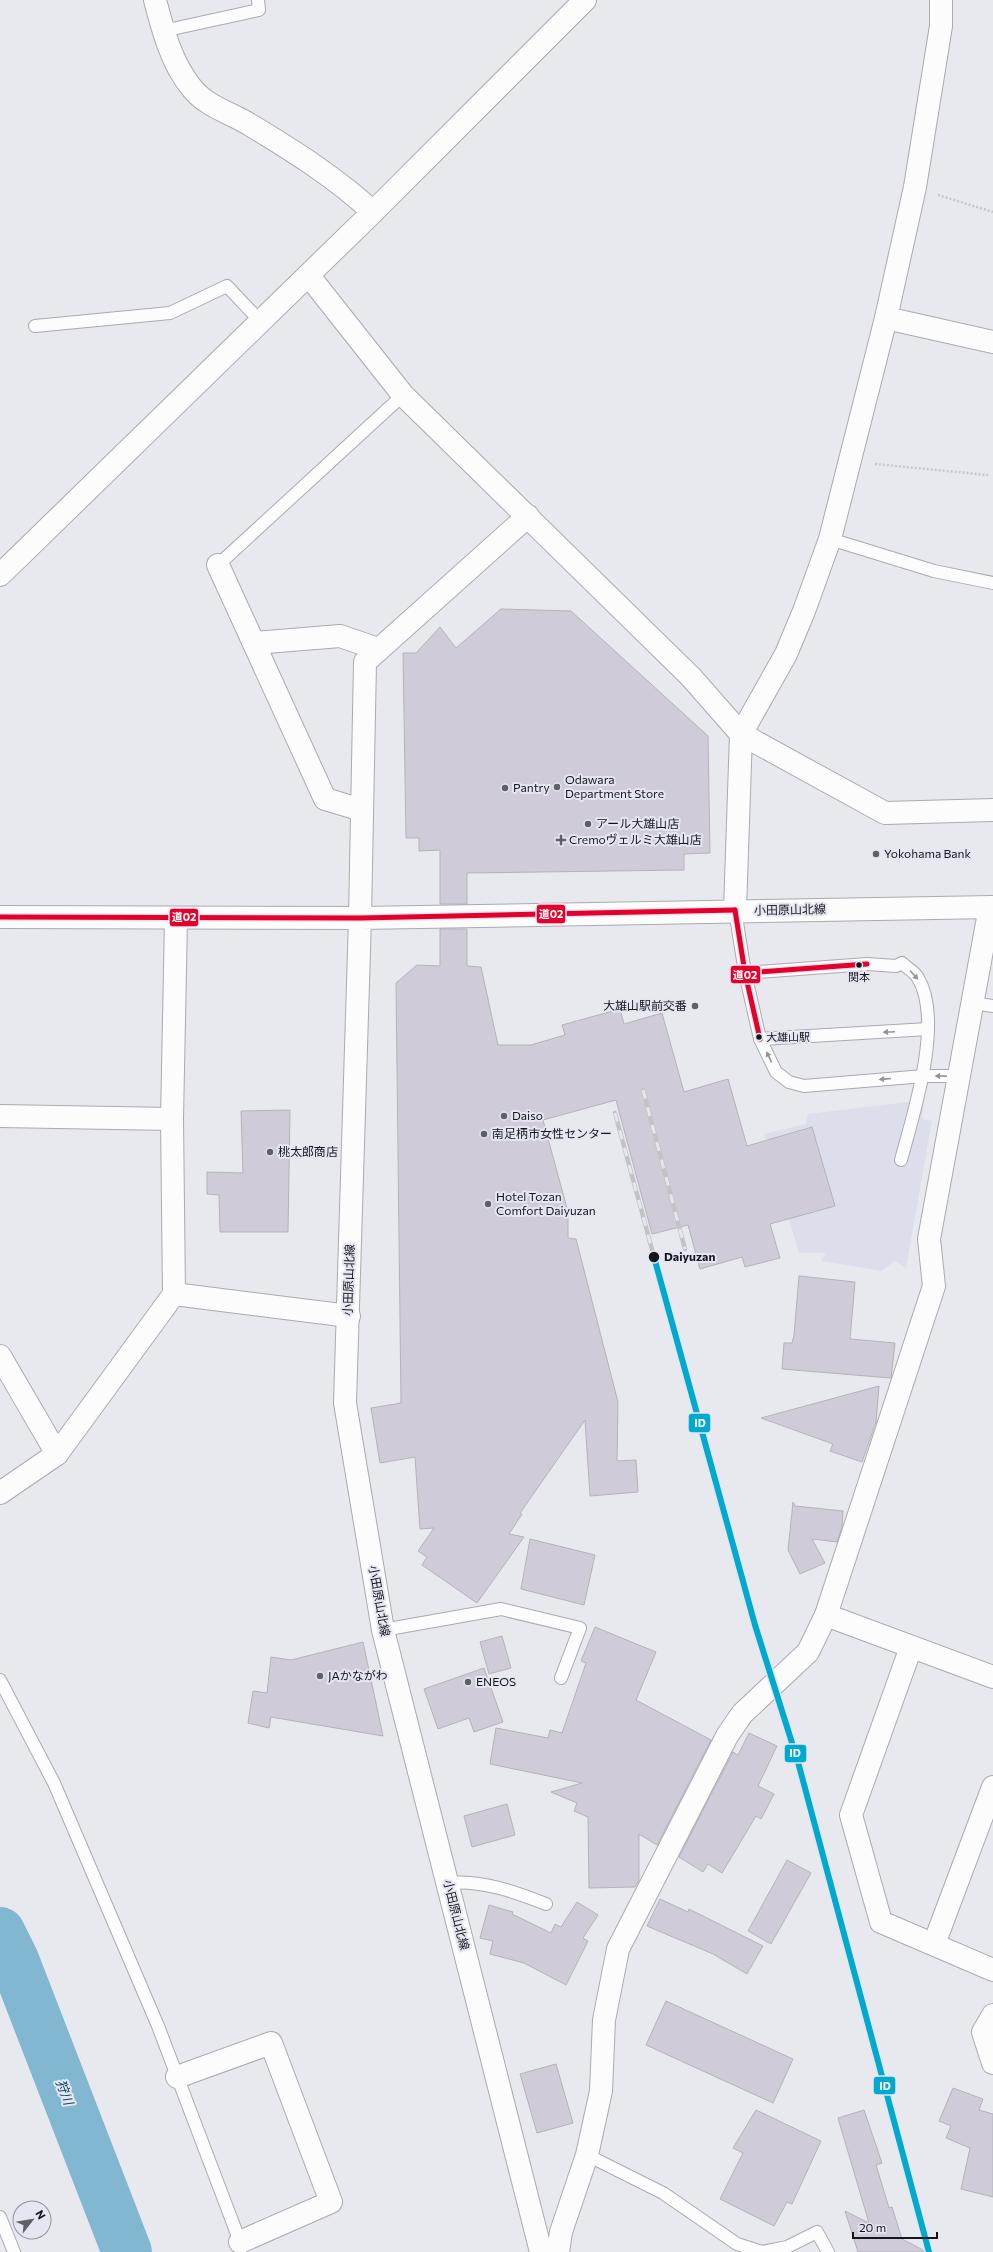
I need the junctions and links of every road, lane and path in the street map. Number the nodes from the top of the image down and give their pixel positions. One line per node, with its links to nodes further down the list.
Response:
1 (155, 0): 5 (street)
2 (258, 0): 5 (lane)
3 (585, 0): 7 (street)
4 (941, 0): 6 (street)
5 (163, 31): 7 (street)
6 (915, 187): 8 (path); 10 (street)
7 (373, 212): 9 (street)
8 (993, 212)
9 (309, 276): 11 (street); 14 (street)
10 (886, 318): 13 (street); 15 (street)
11 (261, 322): 12 (lane); 20 (street)
12 (36, 326)
13 (993, 342)
14 (403, 395): 17 (street); 19 (lane)
15 (850, 462): 16 (path); 18 (street)
16 (988, 475)
17 (528, 516): 23 (street); 24 (street)
18 (830, 539): 21 (lane); 24 (street)
19 (218, 565): 22 (street)
20 (0, 575)
21 (993, 583)
22 (254, 643): 23 (street); 25 (street)
23 (378, 649): 25 (street)
24 (741, 734): 26 (street); 28 (street)
25 (362, 810): 30 (street)
26 (993, 810)
27 (991, 907): 28 (street, 小田原山北線); 33 (street)
28 (735, 910): 30 (street, 小田原山北線); 32 (lane)
29 (0, 917): 31 (street)
30 (360, 918): 31 (street); 42 (street, 小田原山北線)
31 (176, 919): 39 (street)
32 (745, 973): 34 (lane, one-way to 34); 35 (lane)
33 (982, 1005): 37 (street)
34 (928, 1029): 35 (lane, one-way to 35); 36 (lane)
35 (760, 1039): 36 (lane, one-way to 35)
36 (924, 1076): 37 (lane, one-way to 36); 40 (lane)
37 (958, 1076): 46 (street)
38 (0, 1116): 39 (street)
39 (172, 1119): 41 (street)
40 (901, 1160)
41 (174, 1294): 42 (street); 44 (street)
42 (348, 1316): 47 (street, 小田原山北線)
43 (0, 1356): 44 (street)
44 (57, 1454): 45 (street)
45 (0, 1493)
46 (826, 1615): 48 (street); 60 (street)
47 (383, 1630): 50 (lane); 53 (street, 小田原山北線)
48 (911, 1647): 49 (street); 55 (street)
49 (993, 1677)
50 (561, 1678)
51 (0, 1680): 59 (lane)
52 (993, 1787): 55 (street)
53 (447, 1883): 54 (lane); 64 (street, 小田原山北線)
54 (546, 1904)
55 (934, 1944): 56 (street)
56 (993, 1970)
57 (993, 2015): 58 (street)
58 (993, 2063)
59 (177, 2077): 62 (lane); 62 (street)
60 (587, 2155): 65 (street); 66 (lane)
61 (0, 2217): 63 (lane)
62 (242, 2247)
63 (14, 2252)
64 (541, 2252)
65 (558, 2252)
66 (828, 2252)

